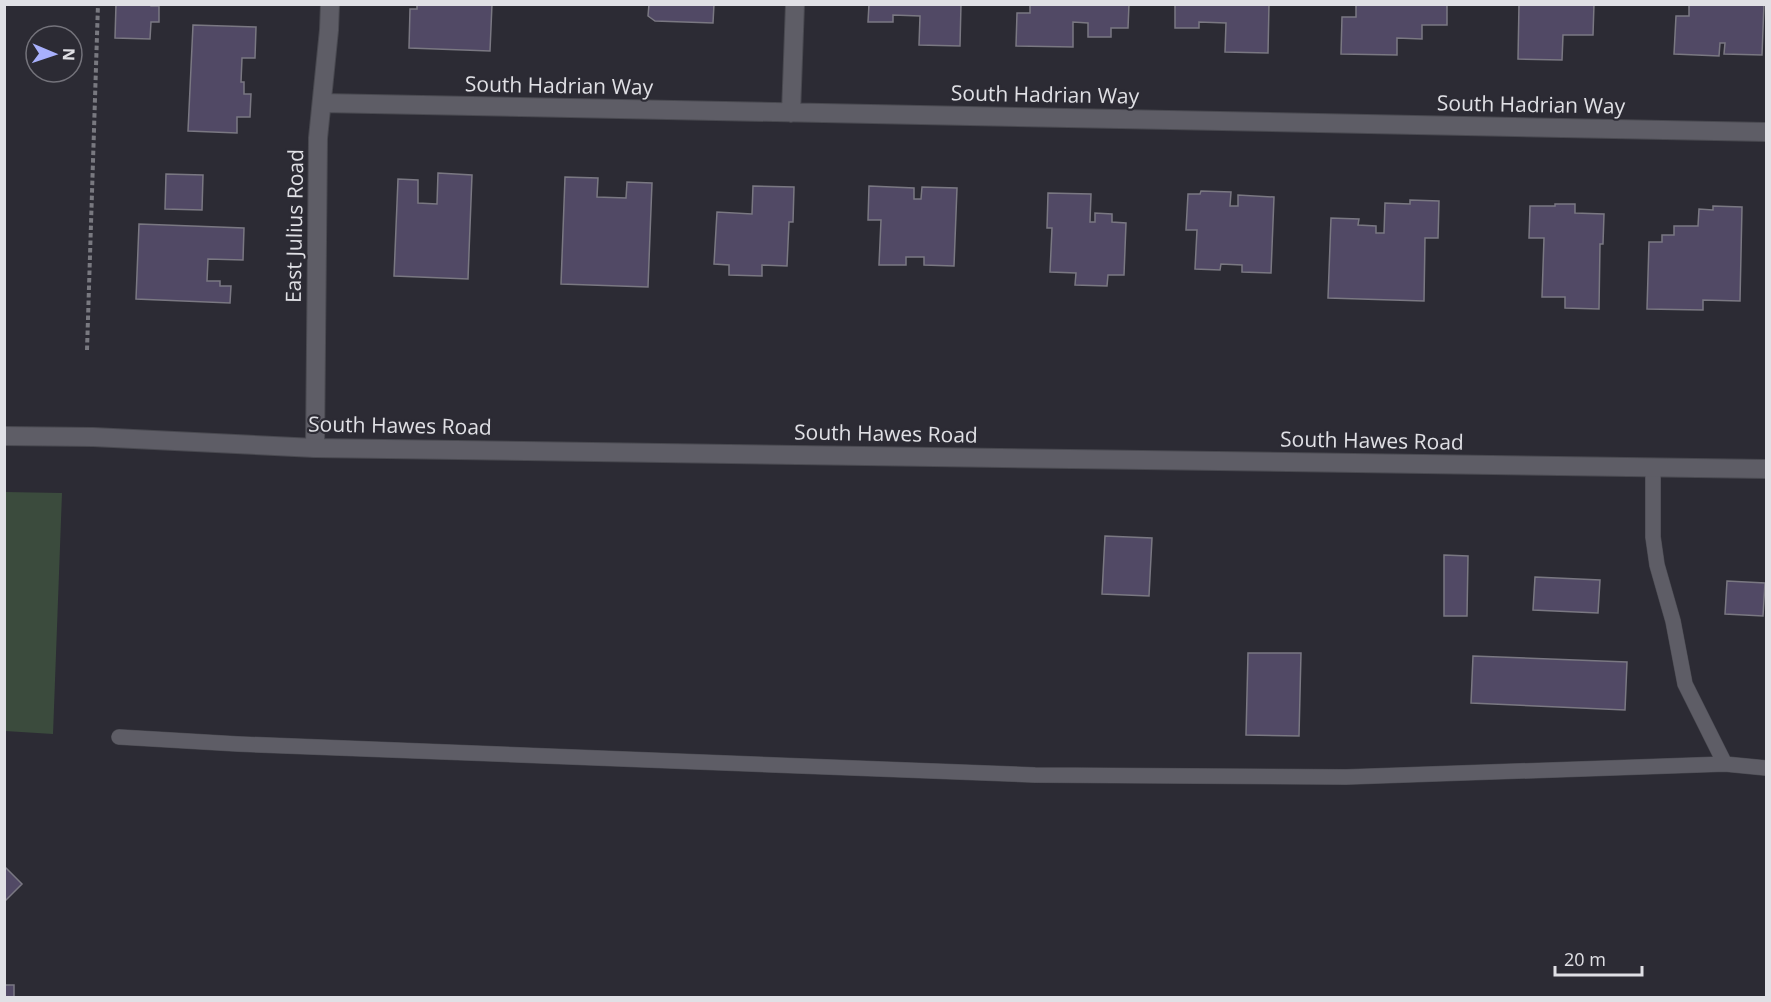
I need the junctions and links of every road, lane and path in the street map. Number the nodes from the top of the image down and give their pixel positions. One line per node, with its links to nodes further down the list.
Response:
1 (98, 4): 7 (path)
2 (330, 4): 4 (street, East Julius Road)
3 (795, 4): 5 (street)
4 (322, 103): 5 (street, South Hadrian Way); 9 (street, East Julius Road)
5 (791, 113): 6 (street, South Hadrian Way)
6 (1767, 132)
7 (87, 350)
8 (4, 436): 9 (street, South Hawes Road)
9 (315, 448): 10 (street, South Hawes Road)
10 (1653, 467): 11 (street, South Hawes Road); 13 (lane)
11 (1767, 469)
12 (118, 737): 13 (lane)
13 (1725, 764): 14 (lane)
14 (1767, 768)

